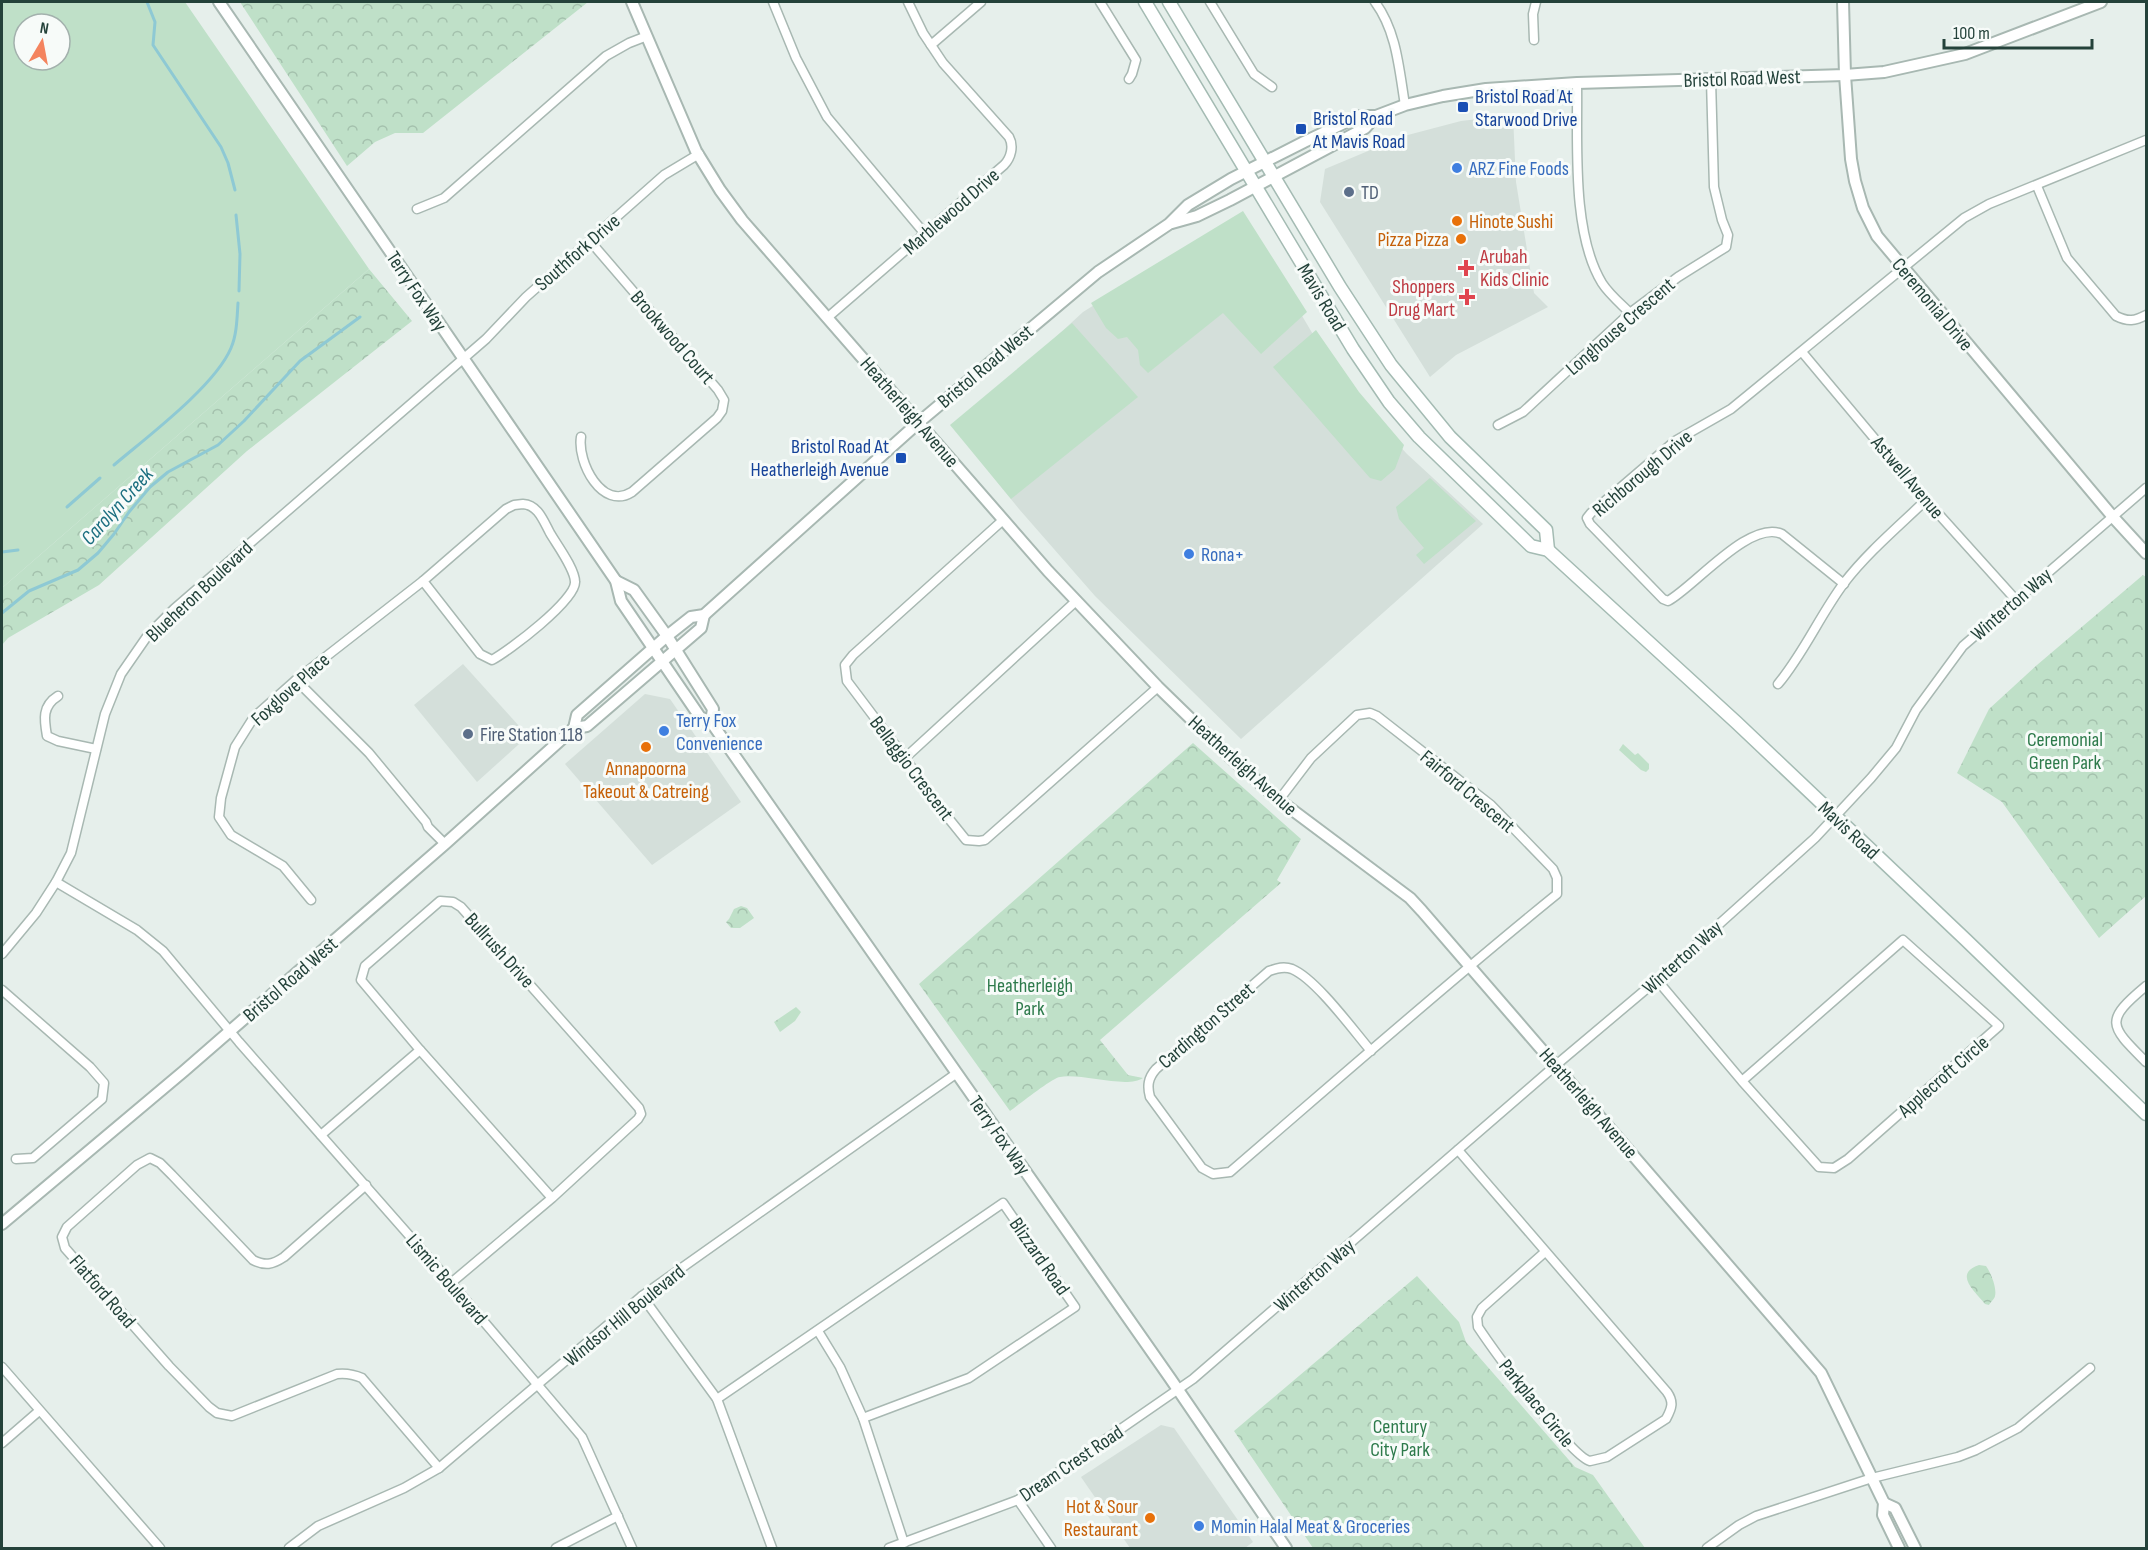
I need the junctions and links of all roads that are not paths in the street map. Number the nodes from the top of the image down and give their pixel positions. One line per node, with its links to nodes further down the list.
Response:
1 (219, 2): 40 (street, Terry Fox Way)
2 (632, 2): 14 (street, Heatherleigh Avenue)
3 (773, 2): 33 (street)
4 (908, 2): 16 (street, Marblewood Drive)
5 (981, 2): 16 (street)
6 (1100, 2): 18 (street)
7 (1145, 2): 27 (main road, Mavis Road)
8 (1169, 2): 26 (main road, Mavis Road)
9 (1210, 2): 21 (street)
10 (1375, 2): 22 (street)
11 (1536, 2): 15 (street)
12 (1843, 2): 17 (street, Ceremonial Drive)
13 (2101, 2): 17 (street, Bristol Road West)
14 (648, 36): 25 (street, Heatherleigh Avenue); 31 (street)
15 (1534, 40)
16 (931, 45): 33 (street, Marblewood Drive)
17 (1845, 75): 19 (street, Bristol Road West); 35 (street, Ceremonial Drive)
18 (1129, 79)
19 (1712, 80): 20 (street, Bristol Road West); 36 (street, Longhouse Crescent)
20 (1577, 83): 22 (street, Bristol Road West); 36 (street)
21 (1272, 87)
22 (1405, 105): 23 (street, Bristol Road West)
23 (1376, 116): 26 (street, Bristol Road West); 28 (street, Bristol Road West)
24 (2146, 140): 29 (street, Richborough Drive)
25 (699, 154): 34 (street, Southfork Drive); 38 (street, Heatherleigh Avenue)
26 (1266, 161): 27 (street, Bristol Road West); 28 (main road, Mavis Road)
27 (1246, 171): 30 (main road, Mavis Road); 32 (street, Bristol Road West)
28 (1275, 176): 30 (street, Bristol Road West); 48 (main road, Mavis Road)
29 (2037, 186): 35 (street, Richborough Drive); 37 (street)
30 (1255, 187): 32 (street, Bristol Road West); 48 (main road, Mavis Road)
31 (417, 209)
32 (1169, 224): 41 (street, Bristol Road West)
33 (925, 234): 38 (street, Marblewood Drive)
34 (590, 241): 40 (street, Southfork Drive); 43 (street, Brookwood Court)
35 (1903, 269): 39 (street, Richborough Drive); 46 (street, Ceremonial Drive)
36 (1630, 313): 42 (street, Longhouse Crescent)
37 (2146, 315)
38 (827, 318): 41 (street, Heatherleigh Avenue)
39 (1802, 352): 45 (street, Astwell Avenue); 52 (street, Richborough Drive)
40 (463, 358): 51 (street, Terry Fox Way); 66 (street, Blueheron Boulevard)
41 (918, 423): 47 (street, Heatherleigh Avenue); 55 (street, Bristol Road West)
42 (1498, 425)
43 (581, 437)
44 (2146, 488): 46 (street, Winterton Way)
45 (1926, 500): 52 (street); 53 (street, Astwell Avenue)
46 (2113, 517): 49 (street, Ceremonial Drive); 53 (street, Winterton Way)
47 (1003, 520): 54 (street, Heatherleigh Avenue); 67 (street, Bellaggio Crescent)
48 (1548, 550): 69 (main road, Mavis Road)
49 (2146, 553)
50 (423, 581): 50 (street, Foxglove Place); 60 (street, Foxglove Place)
51 (616, 581): 56 (street, Terry Fox Way); 57 (street, Terry Fox Way)
52 (1844, 584): 61 (street)
53 (2016, 600): 69 (street, Winterton Way)
54 (1075, 602): 62 (street, Heatherleigh Avenue); 67 (street)
55 (704, 615): 56 (street, Bristol Road West); 58 (street, Bristol Road West)
56 (667, 636): 57 (street, Bristol Road West); 58 (street, Terry Fox Way)
57 (653, 648): 59 (street, Terry Fox Way); 65 (street, Bristol Road West)
58 (675, 650): 59 (street, Bristol Road West); 64 (street, Terry Fox Way)
59 (662, 661): 64 (street, Terry Fox Way); 65 (street, Bristol Road West)
60 (296, 680): 70 (street); 72 (street, Foxglove Place)
61 (1778, 684)
62 (1158, 687): 67 (street, Bellaggio Crescent); 68 (street, Heatherleigh Avenue)
63 (58, 696): 66 (street)
64 (711, 722): 83 (street, Terry Fox Way)
65 (574, 728): 70 (street, Bristol Road West)
66 (96, 749): 71 (street, Blueheron Boulevard)
67 (905, 758)
68 (1279, 800): 74 (street, Heatherleigh Avenue); 74 (street, Fairford Crescent)
69 (1835, 817): 75 (street, Winterton Way); 85 (main road, Mavis Road)
70 (445, 844): 78 (street, Bristol Road West)
71 (56, 882): 73 (street, Blueheron Boulevard); 78 (street, Lismic Boulevard)
72 (311, 900)
73 (2, 954)
74 (1469, 965): 80 (street, Cardington Street); 82 (street, Heatherleigh Avenue)
75 (1657, 980): 82 (street, Winterton Way); 84 (street, Applecroft Circle)
76 (2146, 986): 81 (street)
77 (2, 990): 88 (street)
78 (230, 1031): 86 (street, Lismic Boulevard); 91 (street, Bristol Road West)
79 (420, 1050): 86 (street); 90 (street, Bullrush Drive); 90 (street, Bullrush Drive)
80 (1371, 1051): 80 (street, Cardington Street)
81 (2146, 1062)
82 (1556, 1065): 87 (street, Winterton Way); 105 (street, Heatherleigh Avenue)
83 (957, 1074): 94 (street, Windsor Hill Boulevard); 99 (street, Terry Fox Way)
84 (1742, 1081): 84 (street, Applecroft Circle)
85 (2146, 1114)
86 (321, 1135): 89 (street, Lismic Boulevard)
87 (1458, 1150): 92 (street, Parkplace Circle); 99 (street, Winterton Way)
88 (16, 1159)
89 (366, 1185): 93 (street, Lismic Boulevard); 104 (street, Flatford Road)
90 (552, 1198): 93 (street, Bullrush Drive)
91 (2, 1224)
92 (1545, 1252): 92 (street, Parkplace Circle)
93 (451, 1283): 98 (street, Lismic Boulevard)
94 (642, 1296): 98 (street, Windsor Hill Boulevard); 100 (street)
95 (818, 1331): 100 (street, Blizzard Road); 102 (street); 102 (street, Blizzard Road)
96 (2, 1367): 101 (street)
97 (2090, 1368): 105 (street)
98 (537, 1386): 104 (street, Windsor Hill Boulevard); 108 (street, Lismic Boulevard)
99 (1178, 1391): 106 (street, Dream Crest Road); 117 (street, Terry Fox Way)
100 (717, 1399): 114 (street)
101 (39, 1411): 103 (street); 110 (street)
102 (863, 1418): 109 (street)
103 (2, 1443)
104 (440, 1468): 111 (street, Windsor Hill Boulevard)
105 (1872, 1478): 107 (street, Heatherleigh Avenue); 118 (street)
106 (1018, 1500): 109 (street, Dream Crest Road); 116 (street)
107 (1884, 1503): 119 (street, Heatherleigh Avenue); 120 (street, Heatherleigh Avenue)
108 (618, 1516): 112 (street); 113 (street, Lismic Boulevard)
109 (904, 1543): 115 (street, Dream Crest Road)
110 (160, 1548)
111 (289, 1548)
112 (556, 1548)
113 (632, 1548)
114 (772, 1548)
115 (889, 1548)
116 (1052, 1548)
117 (1286, 1548)
118 (1707, 1548)
119 (1899, 1548)
120 (1916, 1548)

